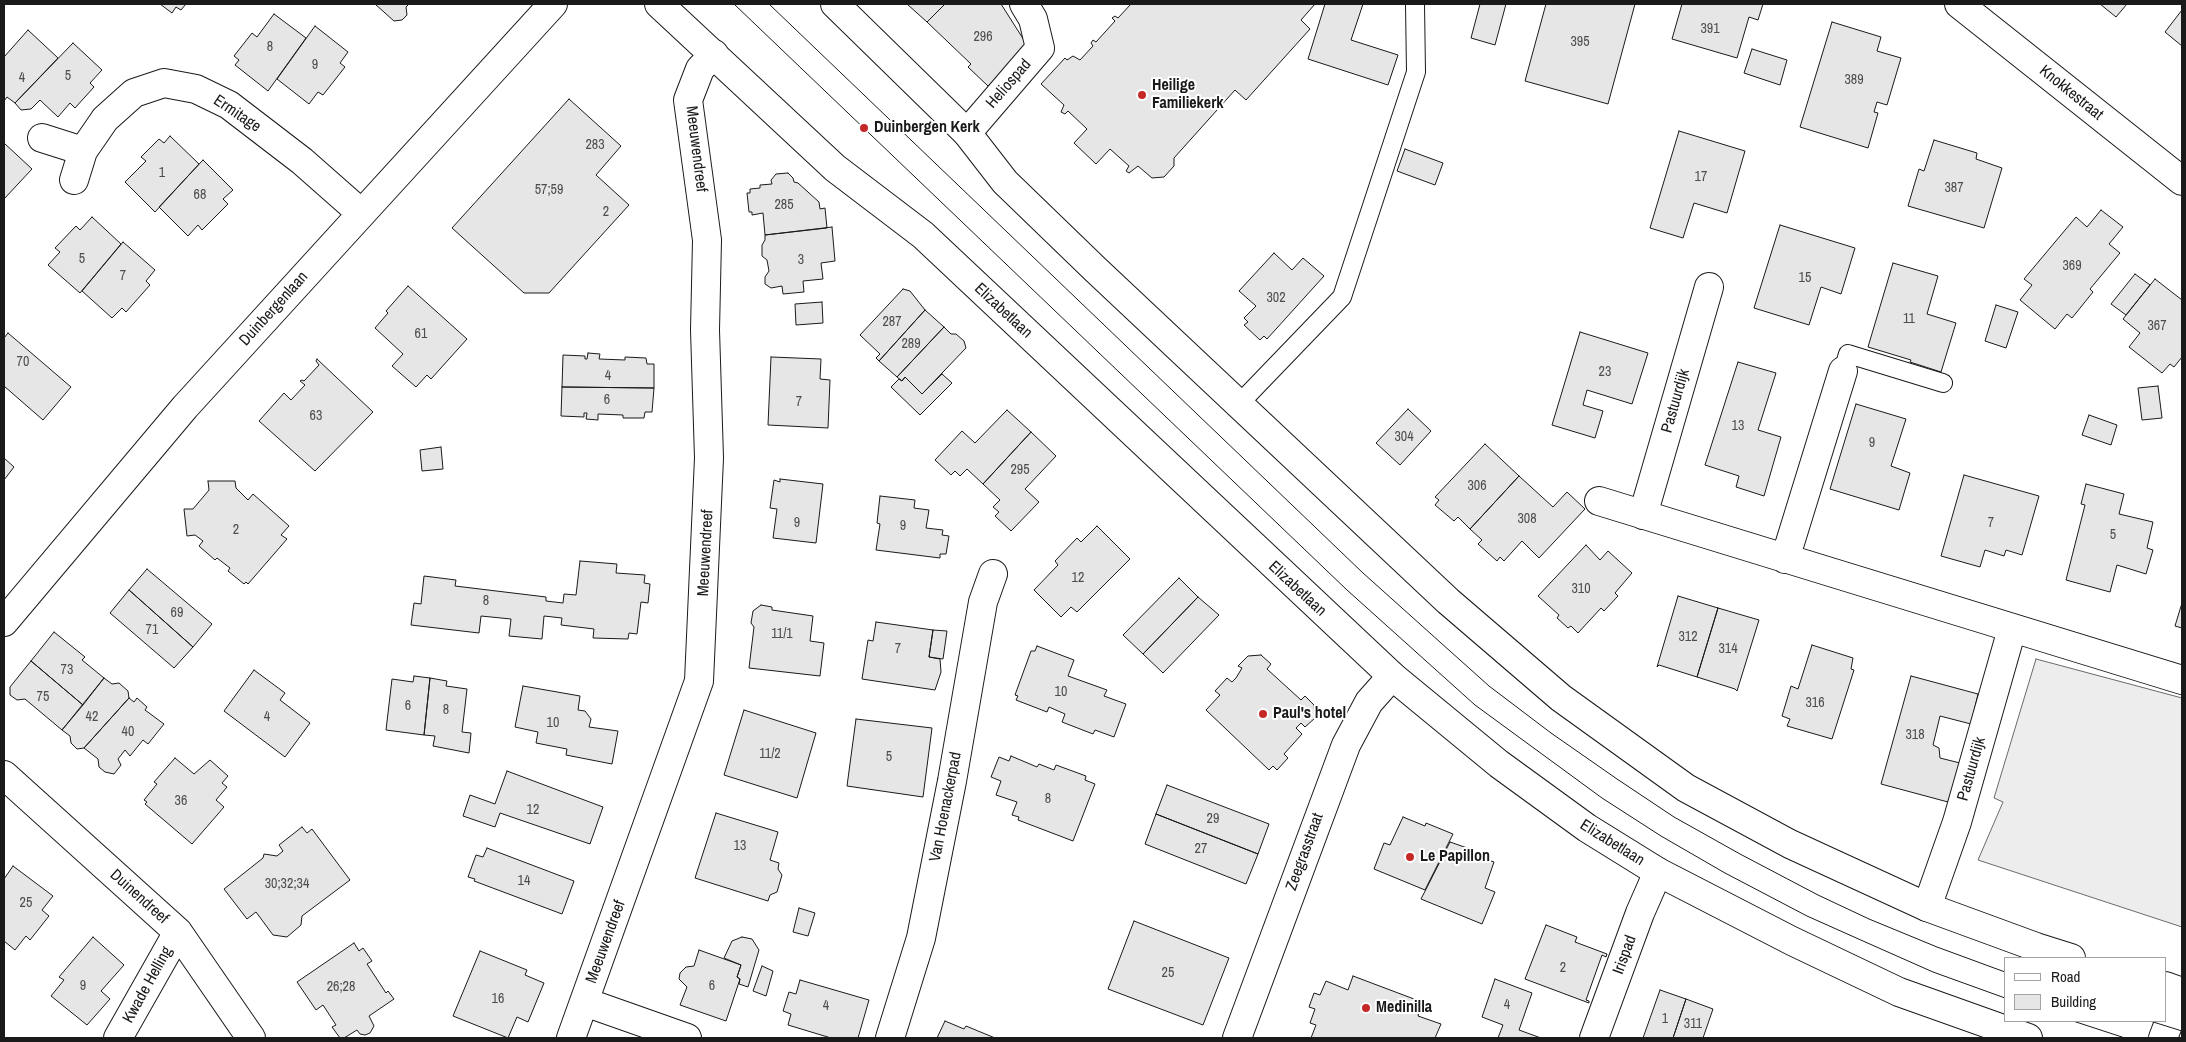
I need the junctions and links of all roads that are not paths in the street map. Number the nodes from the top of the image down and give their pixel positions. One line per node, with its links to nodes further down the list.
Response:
1 (553, 4): 13 (street, Duinbergenlaan)
2 (659, 4): 7 (street, Elizabetlaan)
3 (835, 4): 8 (street)
4 (1024, 4): 8 (street, Heliospad)
5 (1414, 4): 17 (lane)
6 (1959, 4): 12 (street, Knokkestraat)
7 (714, 54): 24 (street, Elizabetlaan); 32 (street, Meeuwendreef)
8 (967, 133): 17 (street)
9 (42, 138): 10 (street)
10 (83, 151): 11 (street, Ermitage); 13 (street, Ermitage)
11 (74, 180)
12 (2182, 181)
13 (361, 213): 22 (street, Duinbergenlaan)
14 (1709, 287): 19 (street, Pastuurdijk)
15 (1843, 372): 16 (lane); 20 (street)
16 (1943, 384)
17 (1238, 405): 28 (street)
18 (1599, 501): 19 (street)
19 (1642, 515): 20 (street)
20 (1785, 559): 23 (street)
21 (993, 574): 37 (street, Van Hoenackerpad)
22 (4, 622)
23 (2012, 629): 25 (street); 28 (street, Pastuurdijk)
24 (1392, 676): 27 (street, Elizabetlaan); 38 (street, Zeegrasstraat)
25 (2182, 680)
26 (4, 775): 29 (street, Duinendreef)
27 (1658, 872): 39 (street, Irispad); 40 (street, Elizabetlaan)
28 (1927, 907): 30 (street)
29 (178, 932): 33 (street, Kwade Helling); 34 (street, Duinendreef)
30 (2068, 957)
31 (2176, 990): 41 (street)
32 (585, 1002): 35 (street, Meeuwendreef); 36 (street)
33 (118, 1038)
34 (251, 1038)
35 (571, 1038)
36 (687, 1038)
37 (890, 1038)
38 (1237, 1038)
39 (1594, 1038)
40 (2028, 1038)
41 (2163, 1038)

